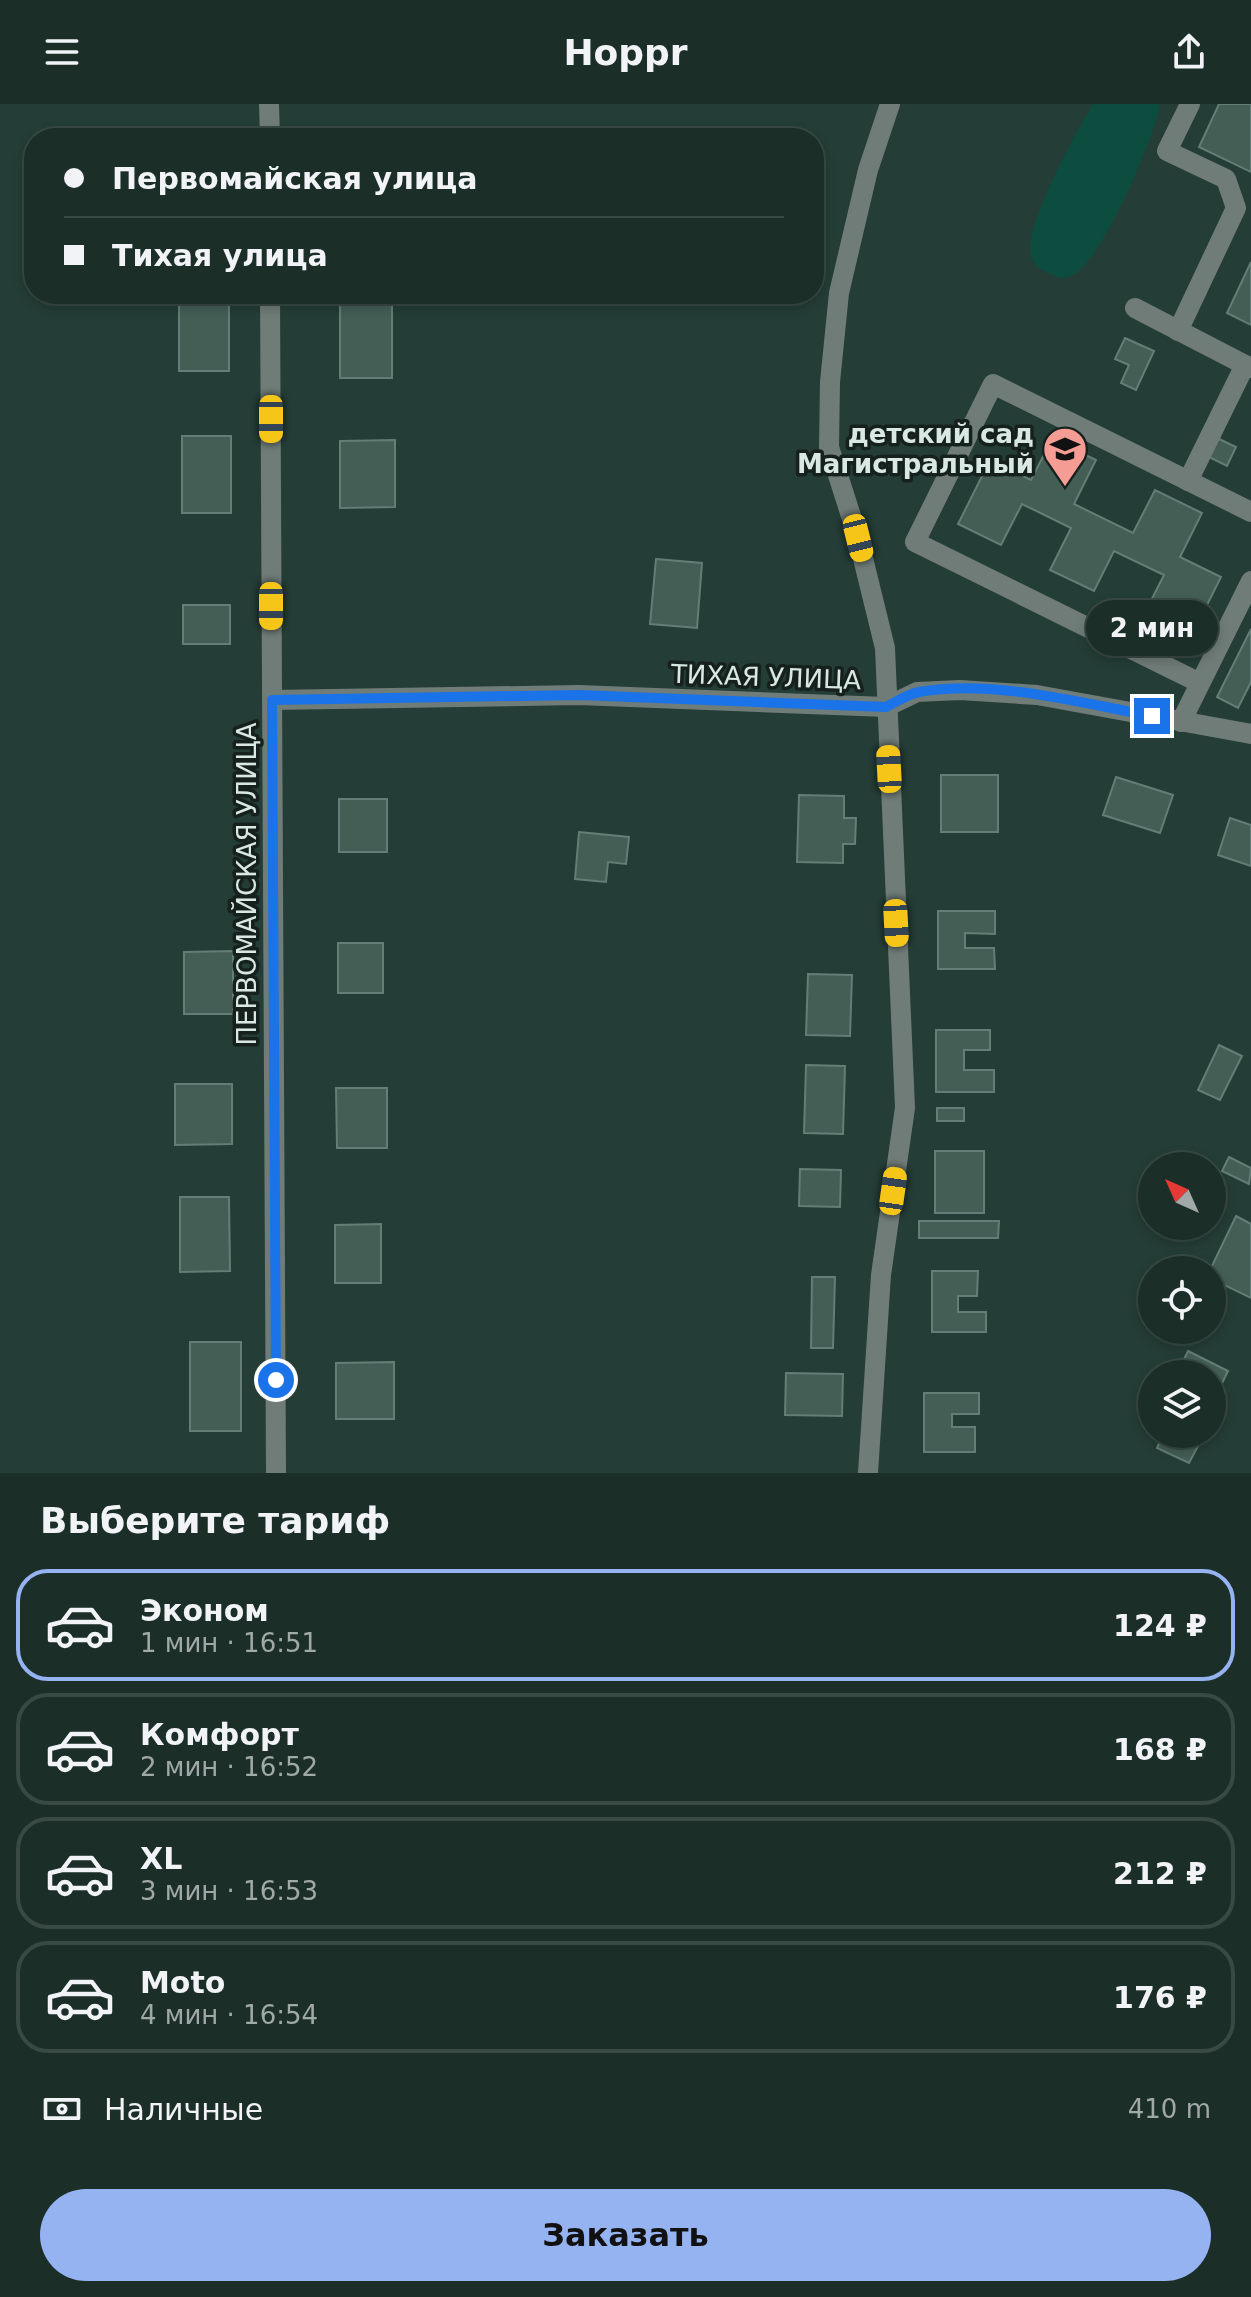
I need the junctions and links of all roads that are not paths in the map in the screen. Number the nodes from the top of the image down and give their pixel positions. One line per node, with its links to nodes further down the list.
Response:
1 (269, 104): 4 (street)
2 (890, 104): 14 (street)
3 (1190, 104): 7 (street)
4 (270, 128)
5 (270, 304): 13 (street, ПЕРВОМАЙСКАЯ УЛИЦА)
6 (1135, 308): 7 (street)
7 (1178, 331): 8 (street)
8 (1248, 367): 9 (street)
9 (1188, 481): 10 (street); 12 (street)
10 (1251, 512)
11 (1251, 581): 12 (street)
12 (1200, 683): 15 (street)
13 (272, 700): 14 (street, ТИХАЯ УЛИЦА); 17 (street, ПЕРВОМАЙСКАЯ УЛИЦА)
14 (886, 707): 15 (street, ТИХАЯ УЛИЦА); 18 (street)
15 (1181, 722): 16 (street, ТИХАЯ УЛИЦА)
16 (1251, 734)
17 (276, 1473)
18 (868, 1473)

